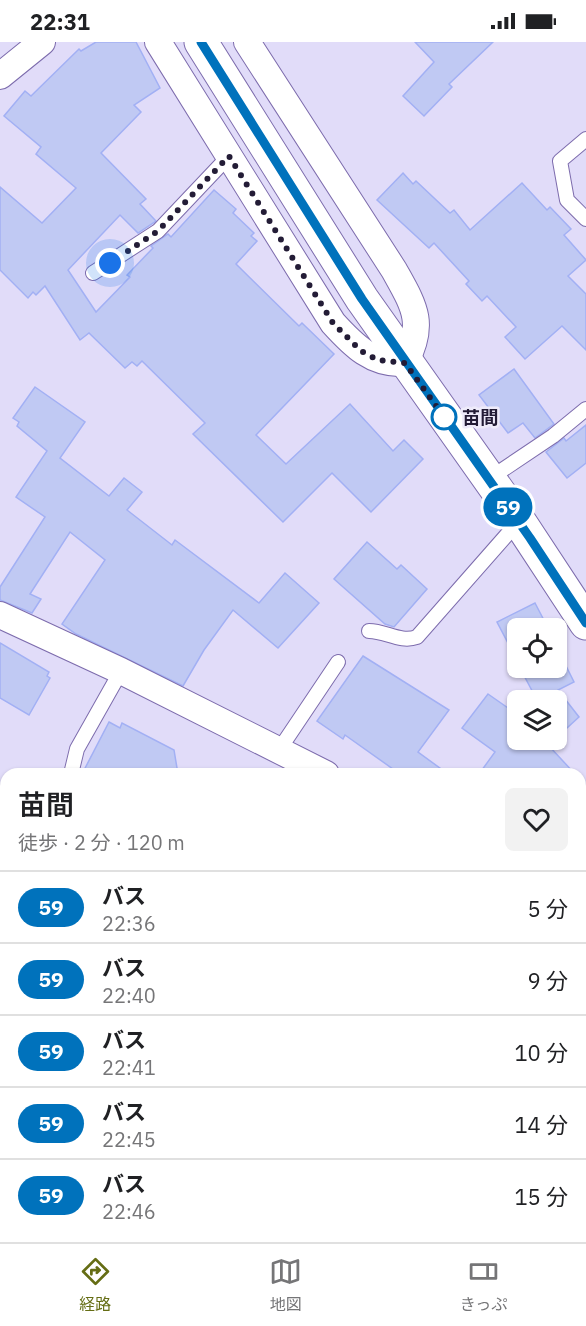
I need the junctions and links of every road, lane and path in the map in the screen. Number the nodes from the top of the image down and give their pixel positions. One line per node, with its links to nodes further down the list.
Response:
1 (42, 42): 5 (street)
2 (158, 42): 7 (street)
3 (201, 42): 10 (main road)
4 (247, 42): 10 (street)
5 (3, 68)
6 (586, 139): 8 (lane)
7 (229, 156): 9 (lane); 10 (street)
8 (586, 219)
9 (93, 273)
10 (405, 363): 12 (main road)
11 (586, 409): 12 (lane)
12 (489, 479): 13 (main road)
13 (519, 522): 15 (main road); 16 (lane)
14 (0, 615): 18 (street)
15 (586, 623)
16 (369, 631)
17 (338, 662): 19 (lane)
18 (121, 671): 19 (street); 20 (lane)
19 (279, 750): 21 (street)
20 (72, 768)
21 (314, 768)

